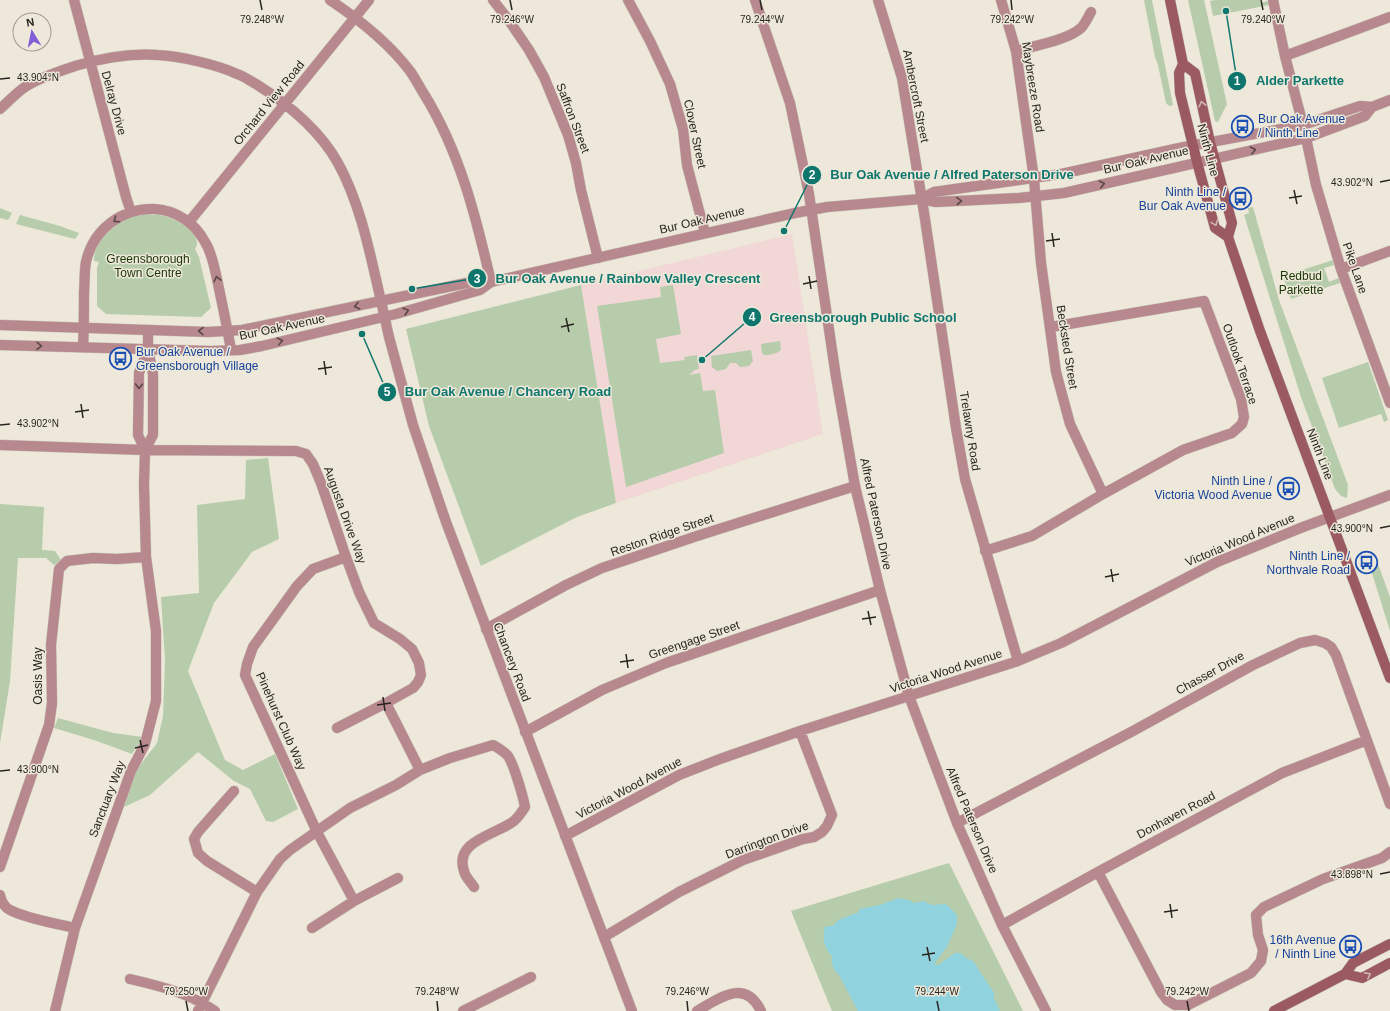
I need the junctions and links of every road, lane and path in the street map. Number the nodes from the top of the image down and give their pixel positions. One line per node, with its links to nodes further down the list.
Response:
1 (74, 0): 16 (street, Delray Drive)
2 (330, 0): 12 (street)
3 (369, 0): 12 (street, Orchard View Road)
4 (493, 0): 37 (street, Saffron Street)
5 (628, 0): 34 (street, Clover Street)
6 (755, 0): 31 (street, Alfred Paterson Drive)
7 (878, 0): 30 (street, Ambercroft Street)
8 (1001, 0): 14 (street, Maybreeze Road)
9 (1170, 0): 17 (main road, Ninth Line)
10 (1273, 0): 15 (street)
11 (1091, 12): 14 (street)
12 (356, 17): 19 (street, Orchard View Road); 39 (street)
13 (1390, 17): 15 (street)
14 (1016, 51): 28 (street, Maybreeze Road)
15 (1285, 56): 22 (street)
16 (90, 62): 19 (street, Chancery Road); 21 (street, Chancery Road); 32 (street, Delray Drive)
17 (1183, 64): 24 (main road, Ninth Line, one-way to 17); 25 (main road, Ninth Line)
18 (1390, 100): 20 (street, Bur Oak Avenue)
19 (286, 103): 33 (street, Orchard View Road); 40 (street, Chancery Road)
20 (1372, 107): 22 (street, Bur Oak Avenue); 23 (street, Bur Oak Avenue)
21 (0, 109)
22 (1303, 125): 24 (street, Bur Oak Avenue)
23 (1306, 138): 26 (street, Bur Oak Avenue, one-way to 23); 38 (street, Pike Lane)
24 (1210, 142): 25 (street, Bur Oak Avenue); 26 (main road, Ninth Line)
25 (1193, 146): 27 (main road, Ninth Line); 28 (street, Bur Oak Avenue)
26 (1214, 159): 27 (street, Bur Oak Avenue); 35 (main road, Ninth Line)
27 (1197, 162): 29 (street, Bur Oak Avenue, one-way to 27); 35 (main road, Ninth Line, one-way to 35)
28 (1034, 179): 29 (street); 30 (street, Bur Oak Avenue)
29 (1036, 197): 30 (street, Bur Oak Avenue, one-way to 29); 43 (street, Becksted Street)
30 (921, 199): 31 (street, Bur Oak Avenue); 58 (street, Trelawny Road)
31 (812, 210): 34 (street, Bur Oak Avenue); 54 (street, Alfred Paterson Drive)
32 (131, 212): 33 (street); 44 (street, one-way to 44)
33 (190, 222): 46 (street, one-way to 33)
34 (705, 233): 37 (street, Bur Oak Avenue)
35 (1228, 237): 57 (main road, Ninth Line)
36 (1390, 251): 38 (street)
37 (598, 258): 39 (street, Bur Oak Avenue)
38 (1341, 269): 51 (street, Pike Lane)
39 (491, 282): 40 (street, Bur Oak Avenue); 41 (street, Bur Oak Avenue, one-way to 39)
40 (381, 301): 41 (street, Chancery Road); 46 (street, Bur Oak Avenue, one-way to 46)
41 (385, 316): 50 (street, Bur Oak Avenue, one-way to 41); 62 (street, Chancery Road)
42 (0, 325): 44 (street, Bur Oak Avenue)
43 (1051, 327): 55 (street, Becksted Street); 55 (street, Outlook Terrace)
44 (84, 328): 45 (street, Bur Oak Avenue); 48 (street)
45 (148, 330): 46 (street, Bur Oak Avenue, one-way to 45); 49 (street, Sanctuary Way)
46 (228, 331): 50 (street)
47 (0, 345): 48 (street, Bur Oak Avenue, one-way to 48)
48 (83, 347): 49 (street, Bur Oak Avenue)
49 (148, 349): 50 (street, Bur Oak Avenue); 53 (street, Sanctuary Way); 53 (street, Sanctuary Way, one-way to 53)
50 (231, 350)
51 (1390, 403)
52 (0, 445): 53 (street)
53 (145, 450): 59 (street, Sanctuary Way); 60 (street, Augusta Drive Way)
54 (855, 486): 61 (street, Alfred Paterson Drive); 62 (street, Reston Ridge Street)
55 (1103, 494): 58 (street, Outlook Terrace)
56 (1390, 495): 57 (street, Victoria Wood Avenue)
57 (1330, 518): 63 (street, Victoria Wood Avenue); 64 (main road, Ninth Line)
58 (985, 551): 63 (street, Trelawny Road)
59 (146, 557): 78 (street, Oasis Way); 86 (street, Sanctuary Way)
60 (346, 557): 66 (street, Augusta Drive Way); 75 (street, Pinehurst Club Way)
61 (880, 590): 65 (street, Alfred Paterson Drive); 69 (street, Greengage Street)
62 (486, 629): 69 (street, Chancery Road)
63 (1018, 661): 65 (street, Victoria Wood Avenue)
64 (1390, 678)
65 (909, 696): 68 (street, Victoria Wood Avenue); 74 (street, Alfred Paterson Drive)
66 (386, 703): 67 (street, Augusta Drive Way); 71 (street)
67 (337, 728)
68 (800, 731): 76 (street, Victoria Wood Avenue); 88 (street, Darrington Drive)
69 (526, 732): 76 (street, Chancery Road)
70 (1367, 740): 73 (street, Chasser Drive); 74 (street, Chasser Drive); 79 (street, Donhaven Road)
71 (420, 770): 75 (street); 81 (street)
72 (234, 791): 82 (street)
73 (1390, 804)
74 (957, 822): 85 (street, Alfred Paterson Drive)
75 (316, 832): 82 (street); 84 (street, Pinehurst Club Way)
76 (565, 836): 88 (street, Chancery Road)
77 (1390, 852): 79 (street)
78 (0, 866)
79 (1098, 872): 85 (street, Donhaven Road)
80 (398, 878): 84 (street)
81 (474, 887)
82 (257, 892): 94 (street)
83 (0, 895): 86 (street)
84 (354, 901): 87 (street)
85 (1002, 925): 101 (street, Alfred Paterson Drive)
86 (75, 928): 95 (street, Sanctuary Way)
87 (312, 928)
88 (604, 937): 98 (street, Chancery Road)
89 (1390, 944): 91 (main road)
90 (1390, 963): 91 (main road, one-way to 90)
91 (1345, 974): 102 (main road)
92 (531, 977): 97 (street)
93 (130, 979): 94 (street)
94 (200, 1007): 96 (street)
95 (55, 1011)
96 (215, 1011)
97 (463, 1011)
98 (632, 1011)
99 (697, 1011): 100 (street)
100 (761, 1011)
101 (1046, 1011)
102 (1274, 1011)

